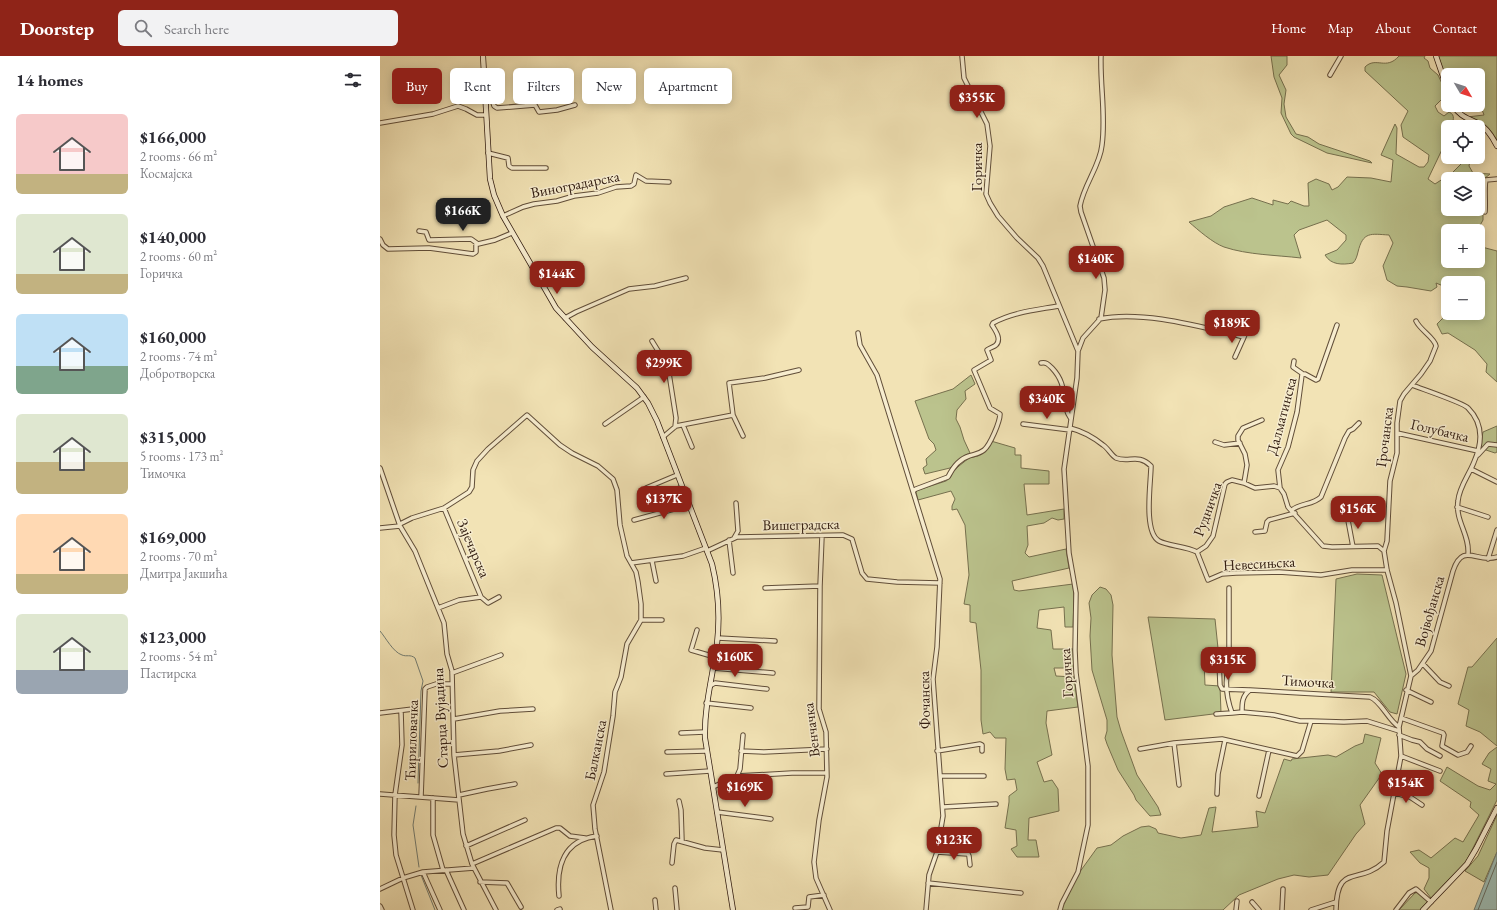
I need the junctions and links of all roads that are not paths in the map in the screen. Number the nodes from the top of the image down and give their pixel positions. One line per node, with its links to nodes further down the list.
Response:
1 (483, 56): 6 (main road)
2 (962, 56): 29 (street, Горичка)
3 (1101, 56): 32 (street, Горичка)
4 (1341, 56): 8 (street)
5 (1436, 56): 7 (main road)
6 (483, 68)
7 (1441, 71)
8 (1330, 75)
9 (485, 104): 13 (main road)
10 (493, 104): 11 (street)
11 (575, 105)
12 (1457, 112): 15 (main road)
13 (486, 115): 14 (street); 16 (main road)
14 (380, 123)
15 (1497, 146)
16 (488, 153): 17 (street); 23 (main road)
17 (546, 168)
18 (1497, 179): 20 (street)
19 (669, 182): 23 (street, Виноградарска)
20 (1485, 182)
21 (1485, 192): 22 (street)
22 (1485, 212)
23 (503, 216): 25 (main road)
24 (419, 231): 27 (street)
25 (512, 233): 27 (street); 31 (main road)
26 (380, 239): 27 (street)
27 (476, 243)
28 (686, 278): 31 (street)
29 (1058, 306): 38 (street, Горичка); 73 (street)
30 (1254, 314): 36 (street)
31 (565, 318): 45 (main road)
32 (1100, 319): 36 (street); 38 (street, Горичка)
33 (1416, 321): 44 (street, Грочанска)
34 (1337, 325): 43 (street, Далматинска)
35 (858, 332): 73 (street, Фочанска)
36 (1244, 337): 39 (street)
37 (652, 341): 53 (street)
38 (1078, 351): 47 (street, Горичка)
39 (1235, 357)
40 (1294, 361): 43 (street)
41 (1041, 363): 47 (street, Горичка)
42 (799, 370): 46 (street)
43 (1303, 374): 72 (street, Далматинска)
44 (1412, 385): 55 (street, Грочанска); 62 (street)
45 (644, 397): 50 (street); 57 (main road)
46 (733, 415): 52 (street); 56 (street)
47 (1071, 419): 54 (street, Горичка)
48 (1262, 420): 59 (street)
49 (1359, 423): 79 (street)
50 (605, 424)
51 (1023, 424): 54 (street)
52 (683, 425): 53 (street); 61 (street)
53 (674, 427): 57 (street)
54 (1070, 429): 93 (street); 227 (street, Горичка)
55 (1397, 433): 62 (street, Голубачка); 92 (street, Грочанска)
56 (743, 436)
57 (663, 437): 67 (main road)
58 (1215, 442): 59 (street)
59 (1240, 443): 69 (street)
60 (1497, 445): 63 (street)
61 (692, 447)
62 (1478, 451): 63 (street)
63 (1476, 457): 66 (street)
64 (581, 458): 78 (street, Зајечарска); 98 (street, Балканска)
65 (380, 468): 83 (street, Старца Вујадина)
66 (1471, 469): 68 (street); 77 (street)
67 (677, 475): 70 (main road); 71 (street)
68 (1497, 482)
69 (1244, 483): 72 (street, Рудничка); 93 (street, Рудничка)
70 (682, 487): 74 (street); 76 (main road)
71 (646, 488)
72 (1280, 488): 79 (street)
73 (913, 491): 102 (street, Фочанска)
74 (652, 498)
75 (736, 503): 88 (street)
76 (689, 504): 82 (street); 91 (main road)
77 (1457, 507): 81 (street); 94 (street)
78 (444, 508): 83 (street, Зајечарска); 107 (street, Зајечарска)
79 (1294, 512): 86 (street); 90 (street)
80 (1347, 516): 90 (street)
81 (1488, 517)
82 (634, 520)
83 (400, 525): 84 (street); 108 (street, Старца Вујадина)
84 (380, 528)
85 (1497, 530): 96 (street)
86 (1254, 532)
87 (822, 536): 88 (street, Вишеградска); 102 (street, Вишеградска); 103 (street, Венчачка)
88 (734, 538): 89 (street, Вишеградска)
89 (729, 540): 91 (street, Вишеградска); 100 (street)
90 (1353, 547): 92 (street)
91 (706, 550): 97 (street, Вишеградска); 112 (main road)
92 (1384, 551): 99 (street, Грочанска)
93 (1197, 552): 99 (street, Невесињска)
94 (1468, 554): 96 (street); 117 (street, Војвођанска)
95 (1497, 557): 96 (street)
96 (1488, 559)
97 (652, 561): 98 (street, Вишеградска); 101 (street)
98 (631, 563): 109 (street, Балканска)
99 (1386, 570): 121 (street, Грочанска)
100 (733, 573)
101 (656, 581)
102 (940, 583): 155 (street, Фочанска)
103 (820, 586): 104 (street); 150 (street, Венчачка)
104 (765, 588)
105 (1229, 588): 126 (street)
106 (499, 597): 107 (street)
107 (481, 598): 108 (street)
108 (438, 608): 119 (street, Старца Вујадина)
109 (641, 620): 110 (street); 188 (street, Балканска)
110 (662, 620)
111 (697, 630): 115 (street)
112 (718, 638): 113 (street); 115 (main road)
113 (775, 641)
114 (501, 656): 119 (street)
115 (715, 656): 118 (main road)
116 (1219, 660): 126 (street)
117 (1423, 664): 121 (street, Војвођанска); 123 (street)
118 (713, 668): 120 (street); 124 (main road)
119 (452, 673): 122 (street, Старца Вујадина)
120 (772, 673)
121 (1410, 676): 128 (street)
122 (452, 684): 140 (street, Старца Вујадина); 177 (street, Ћириловачка)
123 (1448, 686)
124 (709, 687): 125 (street); 130 (main road)
125 (767, 689)
126 (1227, 690): 127 (street, Тимочка); 137 (street)
127 (1250, 690): 135 (street); 142 (street, Тимочка)
128 (1406, 690): 129 (street); 139 (street)
129 (1431, 702)
130 (706, 703): 132 (street); 143 (main road)
131 (533, 708): 140 (street)
132 (751, 708)
133 (413, 709): 134 (street)
134 (401, 710): 136 (street); 174 (street)
135 (1242, 712): 137 (street); 141 (street)
136 (380, 713)
137 (1232, 713): 138 (street)
138 (1216, 714)
139 (1400, 718): 142 (street); 149 (street)
140 (454, 719): 158 (street, Старца Вујадина)
141 (1311, 721): 142 (street); 152 (street)
142 (1399, 731): 159 (street); 160 (street)
143 (705, 732): 144 (street); 153 (main road)
144 (681, 733)
145 (743, 735): 154 (street)
146 (1225, 740): 147 (street); 152 (street); 173 (street)
147 (1174, 743): 151 (street); 169 (street)
148 (531, 745): 158 (street)
149 (1471, 746)
150 (827, 749): 154 (street); 163 (street, Венчачка)
151 (1140, 749)
152 (1269, 750): 176 (street)
153 (707, 751): 157 (street); 161 (main road)
154 (741, 751): 165 (street)
155 (938, 751): 156 (street); 166 (street, Фочанска)
156 (982, 751)
157 (667, 752)
158 (454, 755): 175 (street, Старца Вујадина)
159 (1401, 756): 162 (street); 171 (street)
160 (1440, 756)
161 (710, 771): 164 (street); 170 (main road)
162 (1440, 771)
163 (827, 773): 165 (street); 206 (street, Венчачка)
164 (666, 774)
165 (737, 776): 170 (street)
166 (941, 776): 167 (street); 183 (street, Фочанска)
167 (984, 776)
168 (515, 784): 175 (street)
169 (1179, 785)
170 (713, 787): 185 (main road)
171 (1395, 793): 182 (street); 211 (street)
172 (380, 794): 174 (street)
173 (1217, 794)
174 (395, 795): 177 (street); 199 (street)
175 (459, 795): 179 (street, Старца Вујадина)
176 (1259, 796)
177 (421, 797): 178 (street)
178 (433, 798): 179 (street); 197 (street)
179 (459, 800): 191 (street, Старца Вујадина)
180 (679, 801): 190 (street)
181 (996, 804): 183 (street)
182 (1422, 805)
183 (943, 807): 193 (street, Фочанска)
184 (1497, 808): 212 (main road)
185 (717, 812): 186 (street); 192 (main road)
186 (771, 819)
187 (525, 820): 191 (street)
188 (597, 836): 189 (street); 221 (street, Балканска)
189 (585, 838): 196 (street); 207 (street)
190 (682, 841): 192 (street); 194 (street)
191 (466, 846): 196 (street, Старца Вујадина)
192 (723, 850): 224 (main road)
193 (937, 852): 195 (street); 201 (street, Фочанска)
194 (672, 863)
195 (970, 865)
196 (473, 866): 197 (street); 200 (street, Старца Вујадина)
197 (444, 870): 198 (street); 219 (street)
198 (423, 872): 199 (street); 218 (street)
199 (404, 878): 203 (street); 217 (street)
200 (480, 882): 214 (street); 220 (street, Старца Вујадина)
201 (928, 883): 205 (street); 226 (street, Фочанска)
202 (676, 888): 223 (street)
203 (380, 889)
204 (1283, 889): 230 (street)
205 (1021, 893)
206 (824, 894): 215 (street); 225 (street, Венчачка)
207 (559, 896)
208 (655, 900): 222 (street)
209 (1237, 902): 228 (street)
210 (1252, 902): 229 (street)
211 (1336, 902): 231 (street); 232 (street)
212 (1431, 902): 233 (street); 234 (main road)
213 (380, 906): 216 (street)
214 (521, 907)
215 (795, 908)
216 (382, 910)
217 (413, 910)
218 (440, 910)
219 (464, 910)
220 (496, 910)
221 (611, 910)
222 (656, 910)
223 (677, 910)
224 (733, 910)
225 (830, 910)
226 (926, 910)
227 (1060, 910)
228 (1236, 910)
229 (1258, 910)
230 (1282, 910)
231 (1311, 910)
232 (1336, 910)
233 (1396, 910)
234 (1423, 910)

